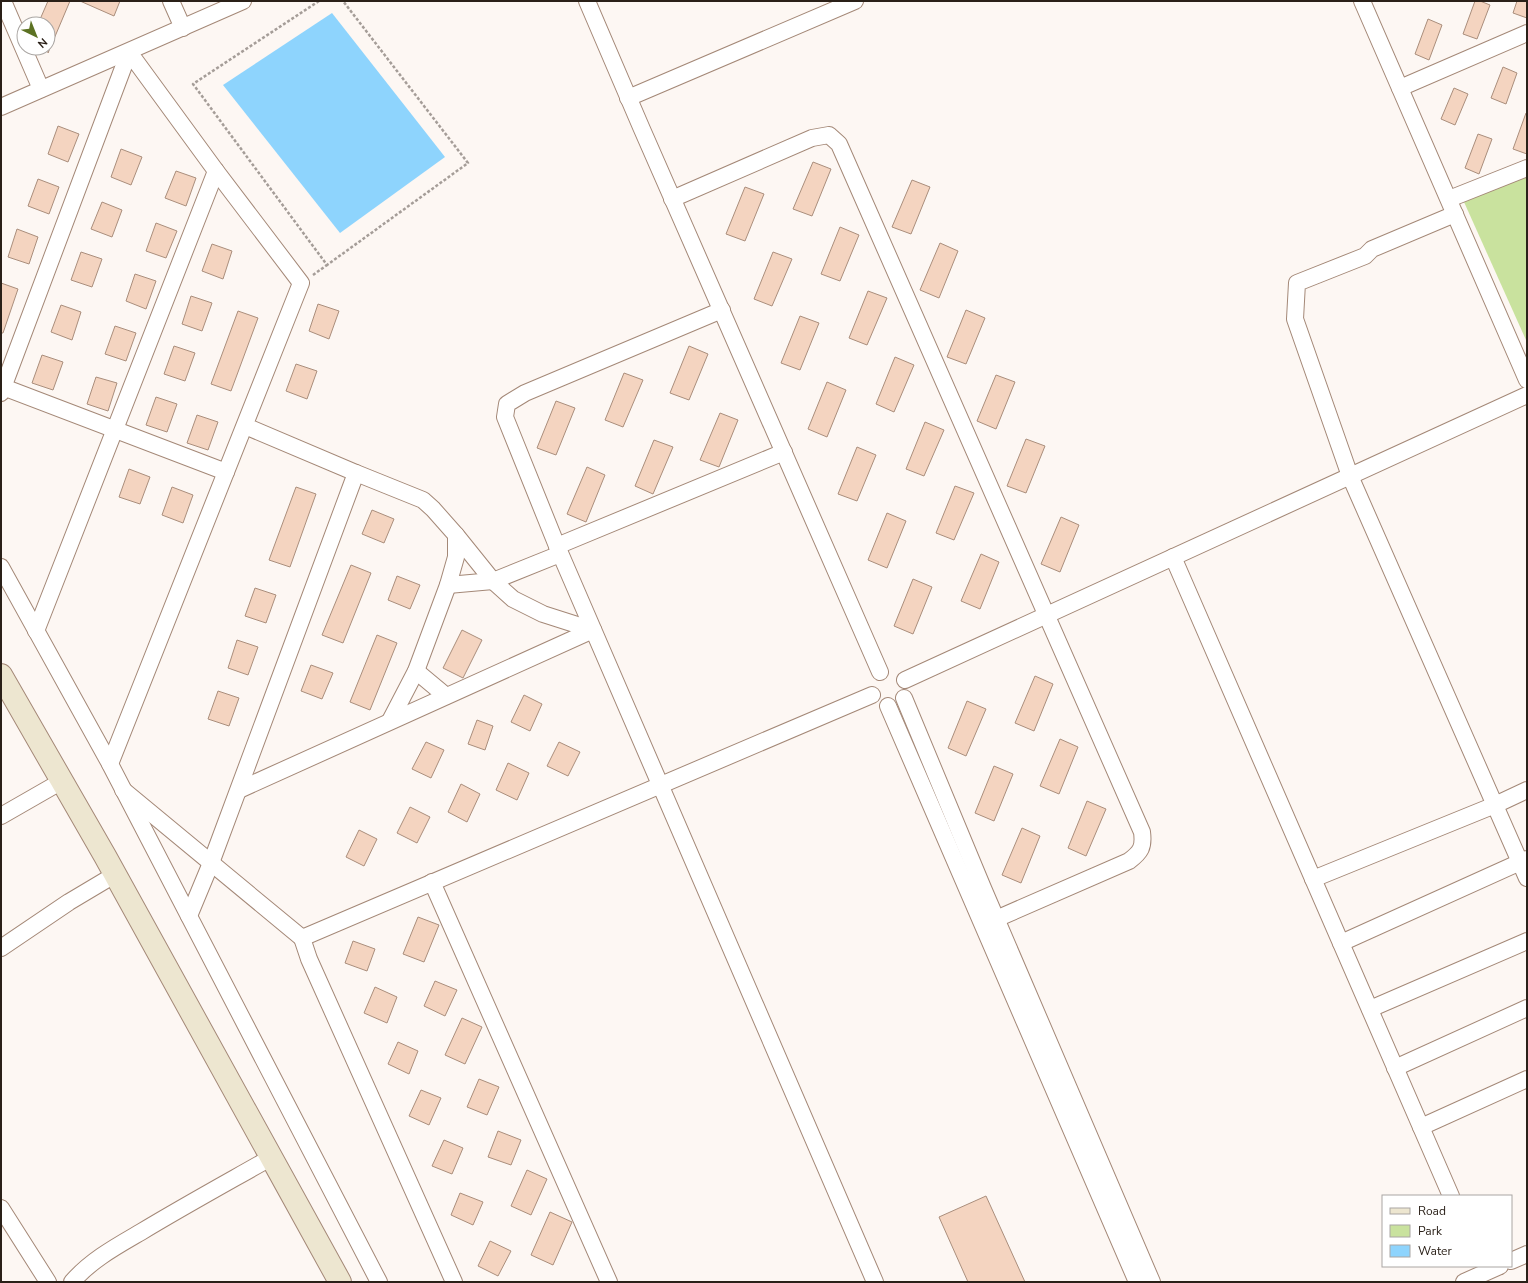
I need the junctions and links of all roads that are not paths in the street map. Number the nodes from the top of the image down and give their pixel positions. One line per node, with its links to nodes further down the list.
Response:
1 (3, 1): 11 (street)
2 (171, 1): 7 (street)
3 (243, 1): 7 (street)
4 (587, 1): 12 (street)
5 (855, 1): 12 (street)
6 (1362, 1): 10 (street)
7 (183, 28): 9 (street)
8 (1527, 33): 10 (street)
9 (129, 52): 11 (street); 15 (street); 21 (street)
10 (1400, 88): 17 (street)
11 (40, 90): 13 (street)
12 (628, 98): 16 (street)
13 (1, 107)
14 (1527, 168): 17 (street)
15 (216, 170): 23 (street); 24 (street)
16 (672, 199): 18 (street); 35 (street)
17 (1452, 206): 19 (street); 28 (street)
18 (722, 310): 25 (street); 30 (street)
19 (1523, 360): 20 (street)
20 (1527, 380)
21 (2, 390): 24 (street)
22 (1527, 395): 28 (street)
23 (245, 426): 26 (street); 27 (street)
24 (115, 429): 26 (street); 37 (street)
25 (784, 452): 30 (street); 39 (street)
26 (226, 472): 47 (street)
27 (356, 473): 29 (street); 51 (street)
28 (1350, 476): 31 (street); 53 (street)
29 (456, 534): 33 (street); 34 (street)
30 (558, 550): 33 (street); 36 (street)
31 (1173, 557): 35 (street); 59 (street)
32 (1, 567): 37 (street)
33 (493, 581): 34 (street); 36 (street)
34 (448, 585): 38 (street)
35 (1046, 616): 41 (street); 62 (street)
36 (593, 630): 43 (street); 49 (street)
37 (36, 631): 47 (street)
38 (416, 671): 43 (street); 46 (street)
39 (880, 672): 41 (street); 42 (street)
40 (1, 675): 48 (street)
41 (905, 680): 44 (street)
42 (872, 695): 45 (street); 49 (street)
43 (446, 696): 46 (street)
44 (904, 698): 45 (street); 62 (street)
45 (888, 706): 86 (street)
46 (390, 721): 51 (street)
47 (110, 764): 50 (street)
48 (62, 781): 54 (street); 57 (street)
49 (661, 785): 60 (street); 85 (street)
50 (123, 790): 56 (street); 61 (street)
51 (239, 790): 56 (street)
52 (1527, 790): 53 (street)
53 (1495, 805): 55 (street); 59 (street)
54 (1, 816)
55 (1523, 860): 58 (street); 65 (street)
56 (211, 863): 61 (street); 63 (street)
57 (116, 874): 66 (street); 72 (street)
58 (1527, 878)
59 (1313, 879): 65 (street)
60 (432, 882): 63 (street); 84 (street)
61 (189, 916): 82 (street)
62 (996, 919): 87 (street)
63 (302, 938): 83 (street)
64 (1527, 941): 68 (street)
65 (1341, 943): 68 (street)
66 (1, 948)
67 (1527, 1008): 69 (street)
68 (1370, 1009): 69 (street)
69 (1395, 1068): 71 (street)
70 (1527, 1078): 71 (street)
71 (1421, 1127): 73 (street)
72 (272, 1157): 80 (street); 81 (street)
73 (1451, 1195)
74 (1, 1208): 79 (street)
75 (1527, 1254): 76 (street)
76 (1512, 1261)
77 (1498, 1267): 78 (street)
78 (1485, 1274): 88 (street)
79 (48, 1282)
80 (72, 1282)
81 (340, 1282)
82 (380, 1282)
83 (454, 1282)
84 (609, 1282)
85 (875, 1282)
86 (1137, 1282)
87 (1152, 1282)
88 (1464, 1282)

